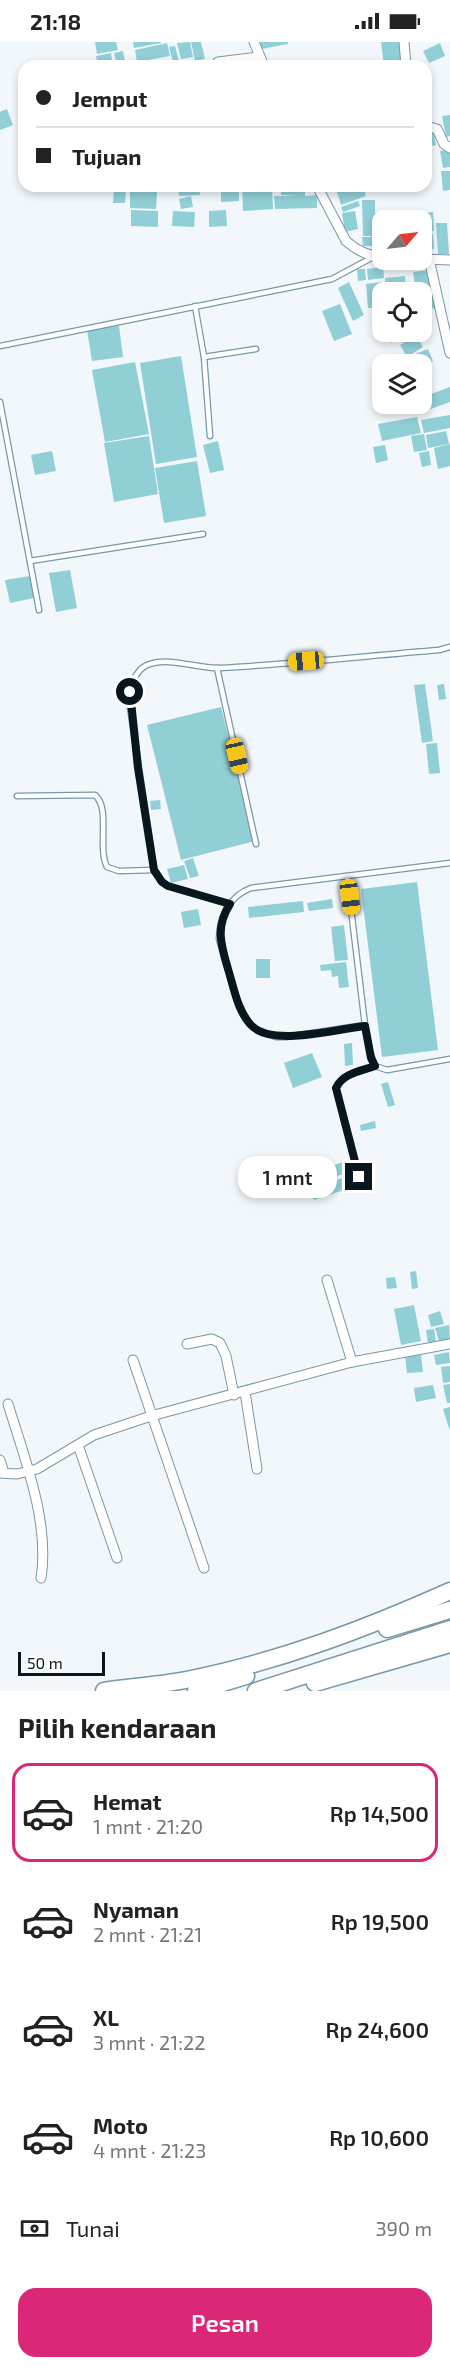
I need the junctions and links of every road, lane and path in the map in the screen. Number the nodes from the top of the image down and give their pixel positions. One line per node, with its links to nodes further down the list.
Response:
1 (254, 42): 4 (street)
2 (413, 42): 3 (street)
3 (404, 45): 5 (street)
4 (261, 60)
5 (405, 60)
6 (432, 128): 7 (street)
7 (450, 148)
8 (320, 192): 9 (street)
9 (372, 254)
10 (432, 259): 12 (street)
11 (372, 260): 14 (lane)
12 (450, 260)
13 (428, 270): 17 (street)
14 (195, 306): 15 (lane); 18 (lane)
15 (0, 346)
16 (256, 349): 18 (lane)
17 (450, 353)
18 (204, 357): 20 (lane)
19 (0, 402): 22 (lane)
20 (210, 436)
21 (203, 534): 22 (lane)
22 (30, 561): 23 (lane)
23 (39, 610)
24 (450, 647): 25 (lane)
25 (217, 668): 27 (lane); 29 (lane)
26 (17, 796): 29 (lane)
27 (256, 844)
28 (450, 863): 30 (lane)
29 (154, 870): 31 (lane)
30 (347, 876): 31 (lane); 32 (lane)
31 (230, 904): 32 (lane)
32 (365, 1026): 34 (lane)
33 (450, 1059): 34 (lane)
34 (375, 1066): 35 (lane)
35 (359, 1177)
36 (327, 1280): 40 (street)
37 (187, 1344): 42 (street)
38 (450, 1344): 40 (street)
39 (133, 1360): 44 (street)
40 (352, 1362): 41 (street)
41 (245, 1392): 42 (street); 47 (street)
42 (234, 1395): 44 (street)
43 (8, 1404): 48 (street)
44 (151, 1416): 45 (street); 51 (street)
45 (78, 1445): 48 (street); 50 (street)
46 (0, 1460): 49 (street)
47 (257, 1469)
48 (29, 1472): 49 (street); 52 (street)
49 (2, 1473)
50 (117, 1558)
51 (204, 1568)
52 (41, 1578)
53 (450, 1591): 57 (highway)
54 (450, 1611): 58 (highway)
55 (450, 1629): 59 (highway)
56 (450, 1644): 60 (highway)
57 (104, 1691)
58 (196, 1691)
59 (256, 1691)
60 (288, 1691)

